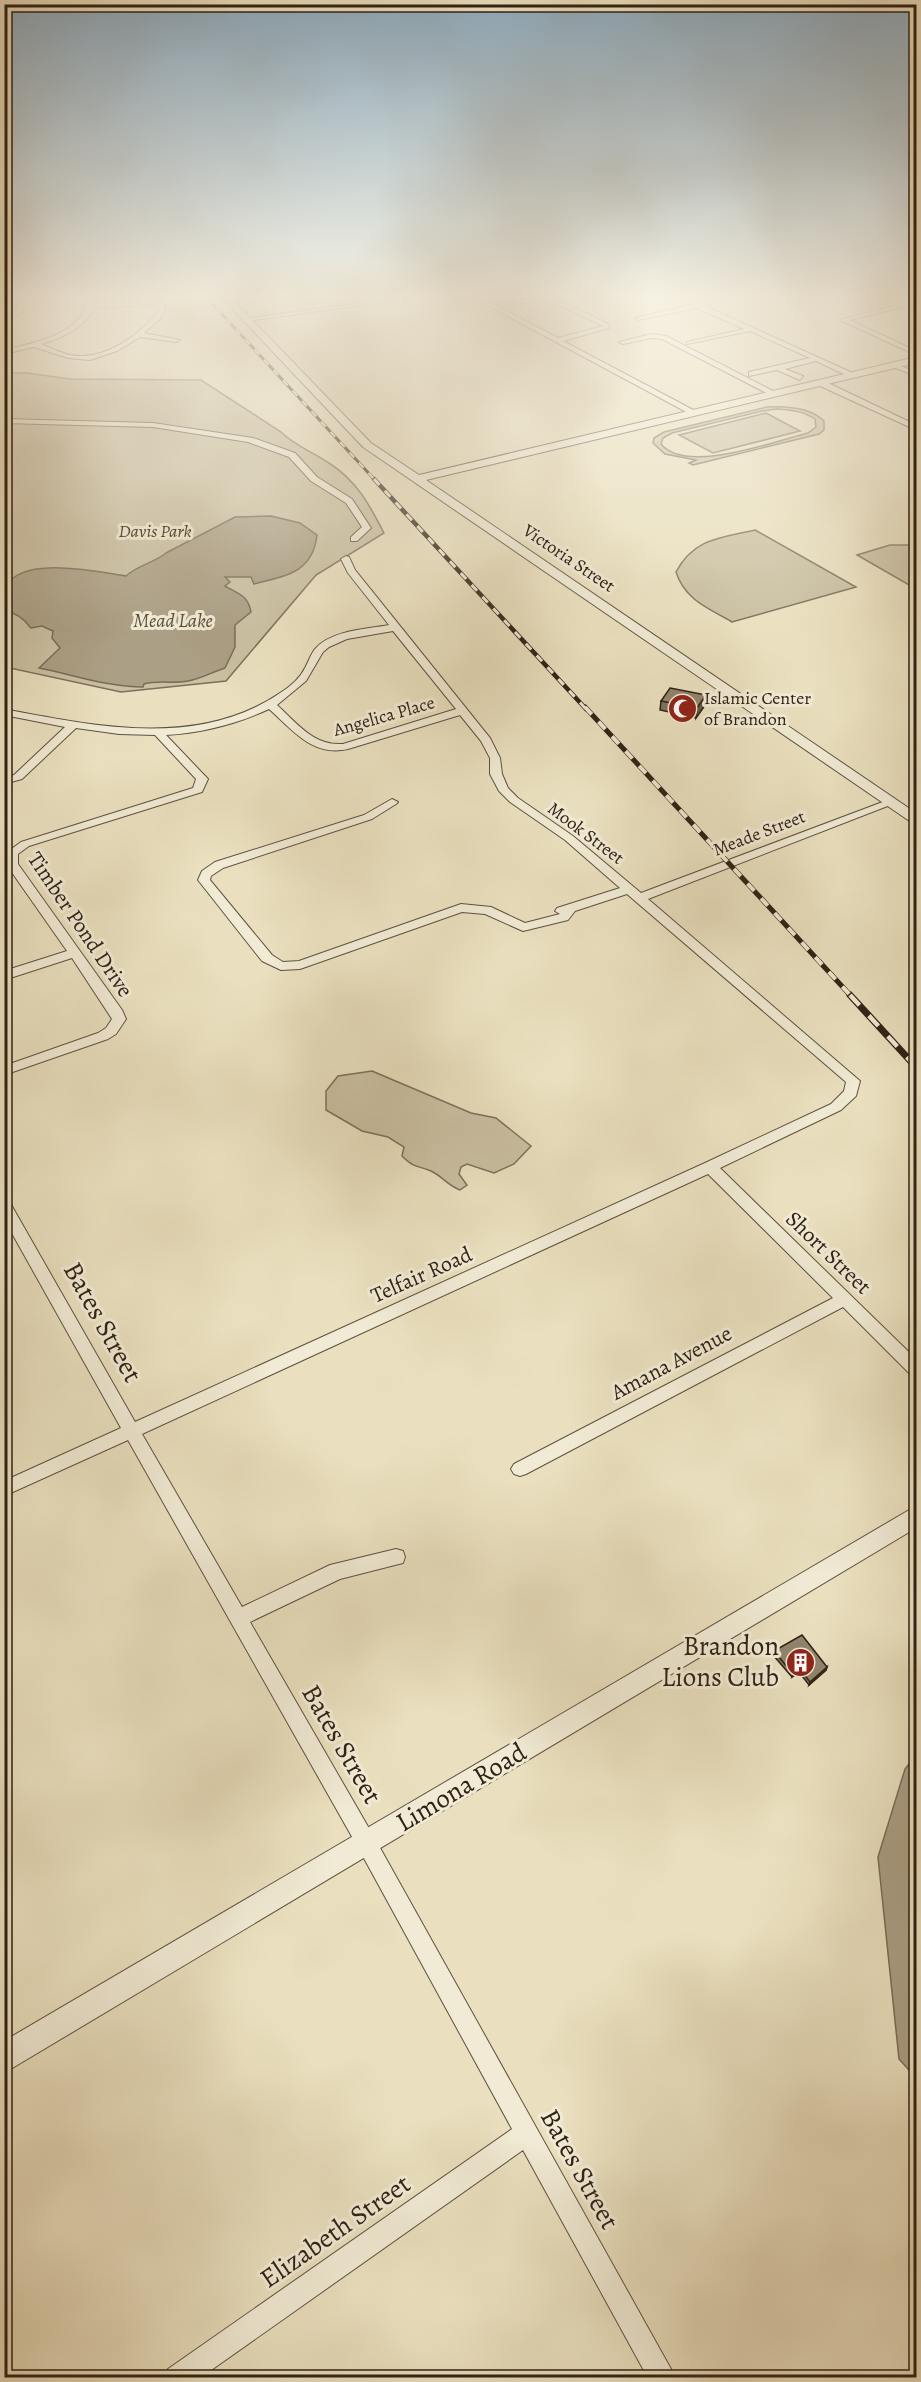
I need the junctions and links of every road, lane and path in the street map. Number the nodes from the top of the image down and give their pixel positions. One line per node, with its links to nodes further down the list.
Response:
1 (331, 409): 8 (street, Victoria Street)
2 (688, 409): 5 (street)
3 (711, 409): 5 (street)
4 (876, 409): 7 (street)
5 (695, 413): 8 (street)
6 (4, 421): 9 (street)
7 (916, 428)
8 (417, 479): 19 (street, Victoria Street)
9 (354, 539)
10 (346, 560): 11 (street, Mook Street)
11 (397, 627): 12 (street); 13 (street, Mook Street)
12 (271, 705): 13 (street, Angelica Place); 16 (street)
13 (464, 710): 21 (street, Mook Street)
14 (4, 712): 15 (street)
15 (74, 725): 16 (street); 17 (street)
16 (159, 733): 23 (street, Timber Pond Drive)
17 (4, 781)
18 (392, 802): 21 (street)
19 (892, 802): 20 (street, Victoria Street); 22 (street, Meade Street)
20 (916, 819)
21 (628, 889): 22 (street, Mook Street)
22 (639, 898): 26 (street, Mook Street)
23 (74, 953): 24 (street); 25 (street, Timber Pond Drive)
24 (4, 976)
25 (4, 1071)
26 (851, 1093): 27 (street, Telfair Road)
27 (710, 1167): 29 (street, Short Street); 31 (street, Telfair Road)
28 (4, 1205): 31 (street, Bates Street)
29 (845, 1299): 30 (street, Short Street); 32 (street, Amana Avenue)
30 (916, 1369)
31 (130, 1431): 33 (street, Telfair Road); 36 (street, Bates Street)
32 (520, 1468)
33 (4, 1489)
34 (916, 1516): 37 (street, Limona Road)
35 (396, 1557): 36 (street)
36 (237, 1619): 37 (street, Bates Street)
37 (367, 1844): 38 (street, Limona Road); 39 (street, Bates Street)
38 (4, 2058)
39 (527, 2133): 40 (street, Elizabeth Street); 41 (street, Bates Street)
40 (177, 2378)
41 (663, 2378)

